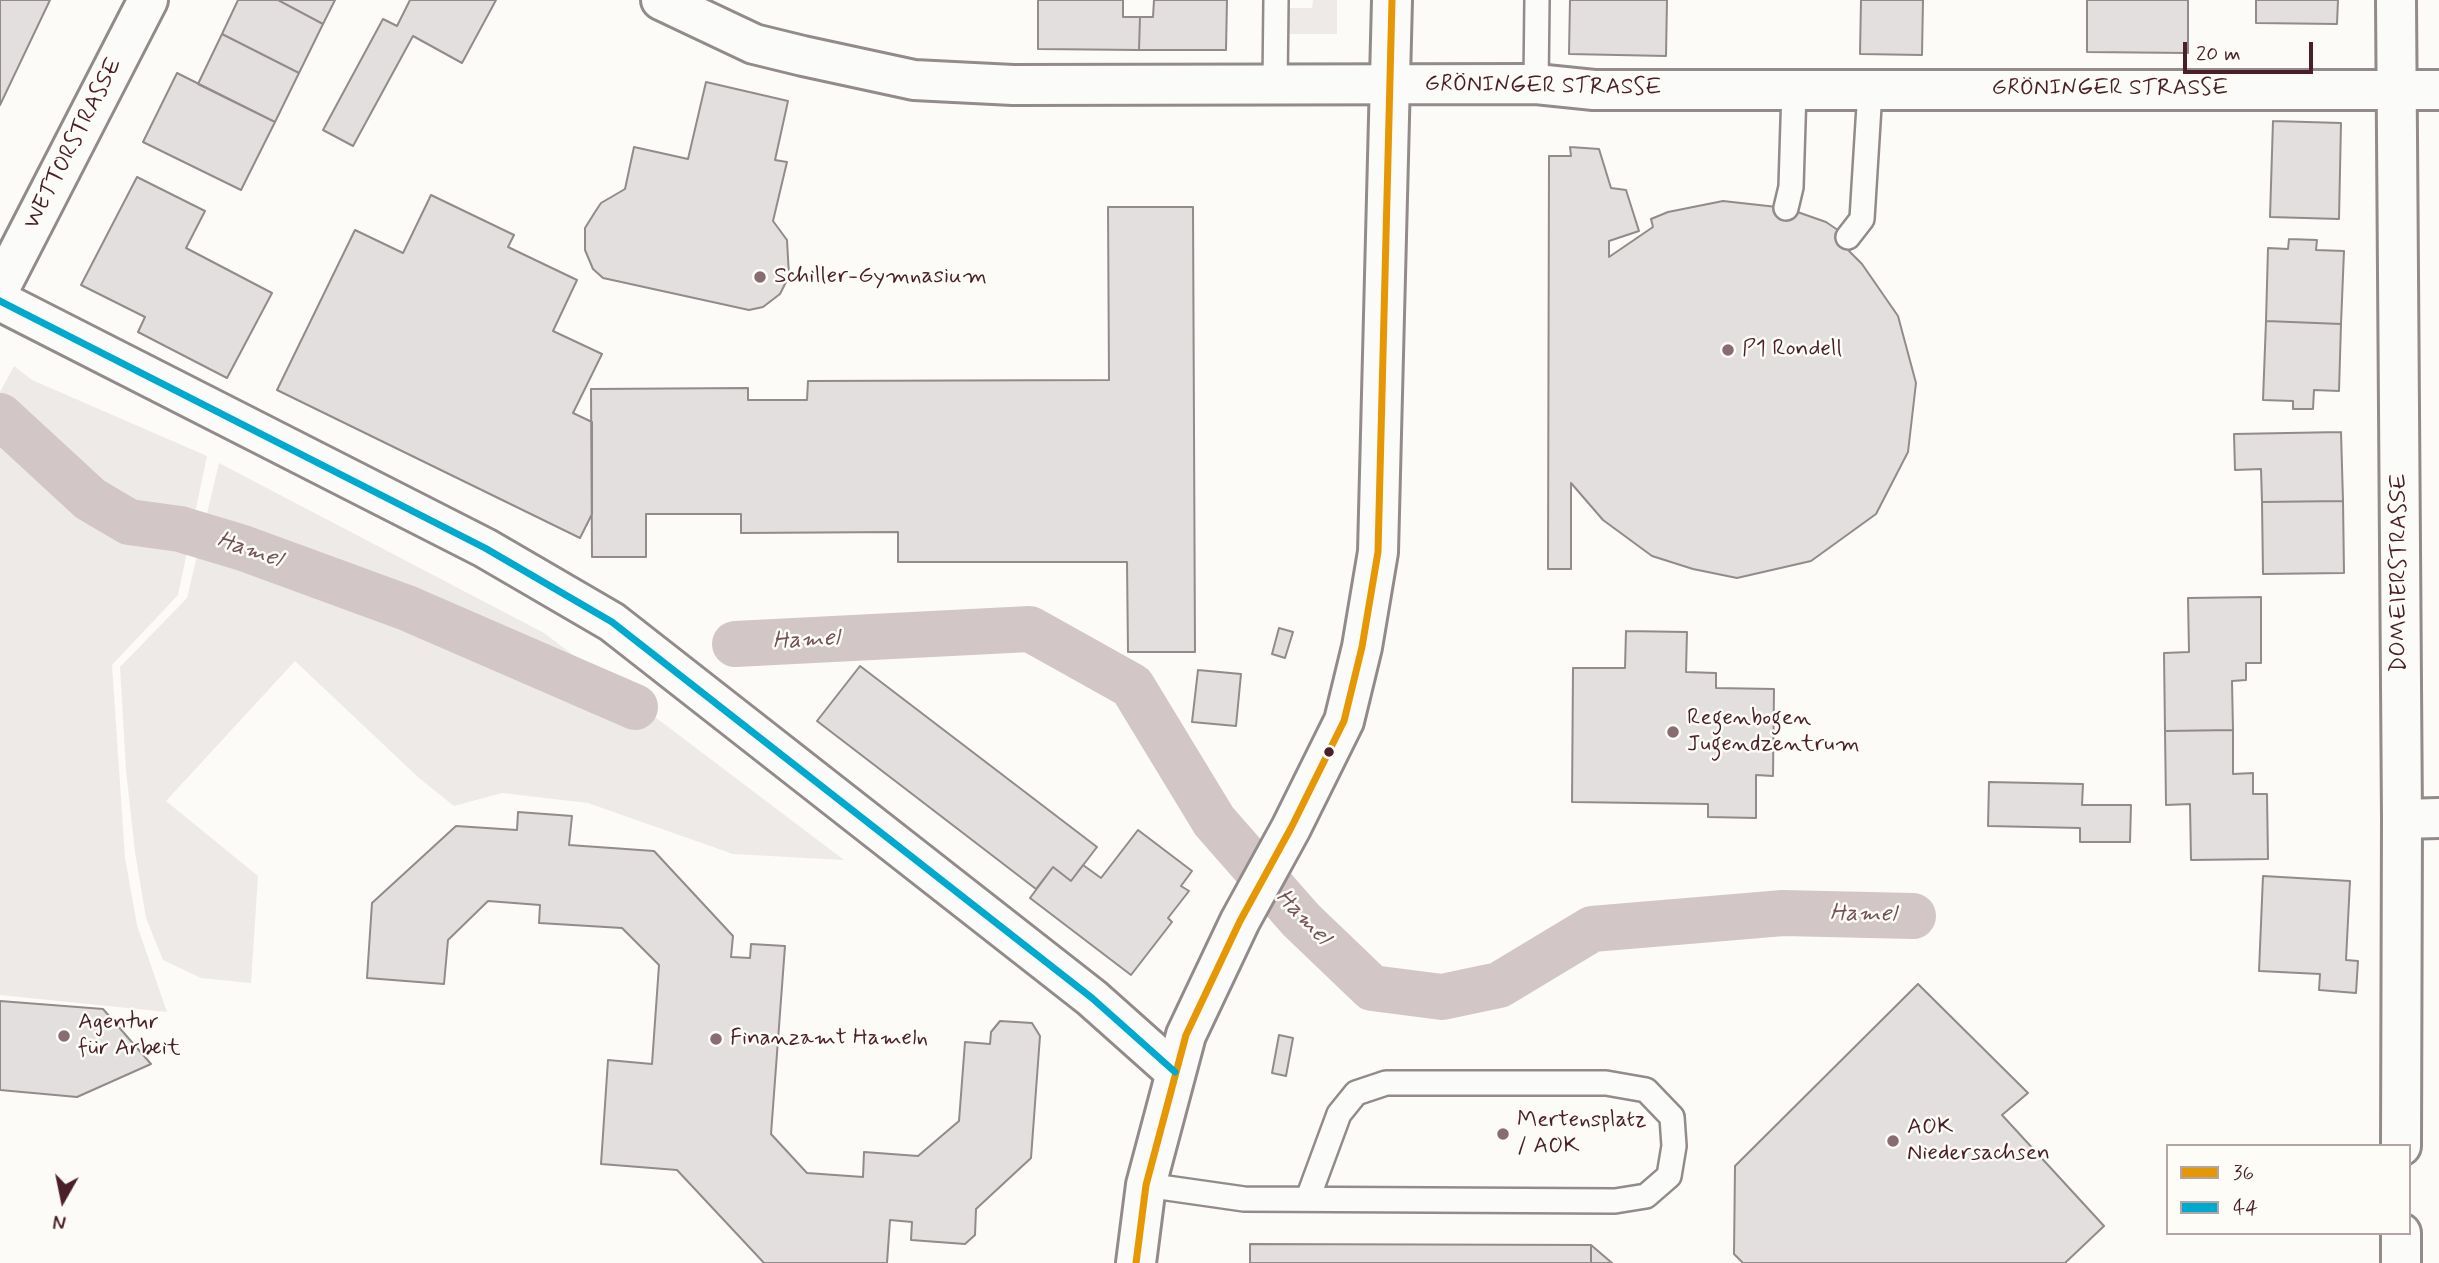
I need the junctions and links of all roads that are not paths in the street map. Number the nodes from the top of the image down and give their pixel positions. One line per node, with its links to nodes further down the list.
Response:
1 (148, 0): 16 (street, WETTORSTRASSE)
2 (661, 0): 9 (street, GRÖNINGER STRASSE)
3 (1276, 0): 9 (lane)
4 (1392, 0): 8 (street)
5 (1537, 0): 7 (lane)
6 (2396, 0): 12 (street, DOMEIERSTRASSE)
7 (1536, 84): 8 (street, GRÖNINGER STRASSE); 10 (street, GRÖNINGER STRASSE)
8 (1390, 85): 9 (street, GRÖNINGER STRASSE); 19 (street)
9 (1275, 86)
10 (1794, 90): 11 (street, GRÖNINGER STRASSE); 14 (lane)
11 (1870, 90): 12 (street, GRÖNINGER STRASSE); 15 (lane)
12 (2397, 90): 13 (street, GRÖNINGER STRASSE); 18 (street, DOMEIERSTRASSE)
13 (2439, 90)
14 (1786, 208)
15 (1848, 237)
16 (0, 288)
17 (0, 301): 19 (street)
18 (2421, 819): 20 (street, DOMEIERSTRASSE)
19 (1175, 1072): 21 (street)
20 (2401, 1144)
21 (1146, 1185): 22 (lane); 24 (street)
22 (1308, 1198): 22 (lane)
23 (2401, 1235): 25 (street)
24 (1136, 1263)
25 (2401, 1263)

